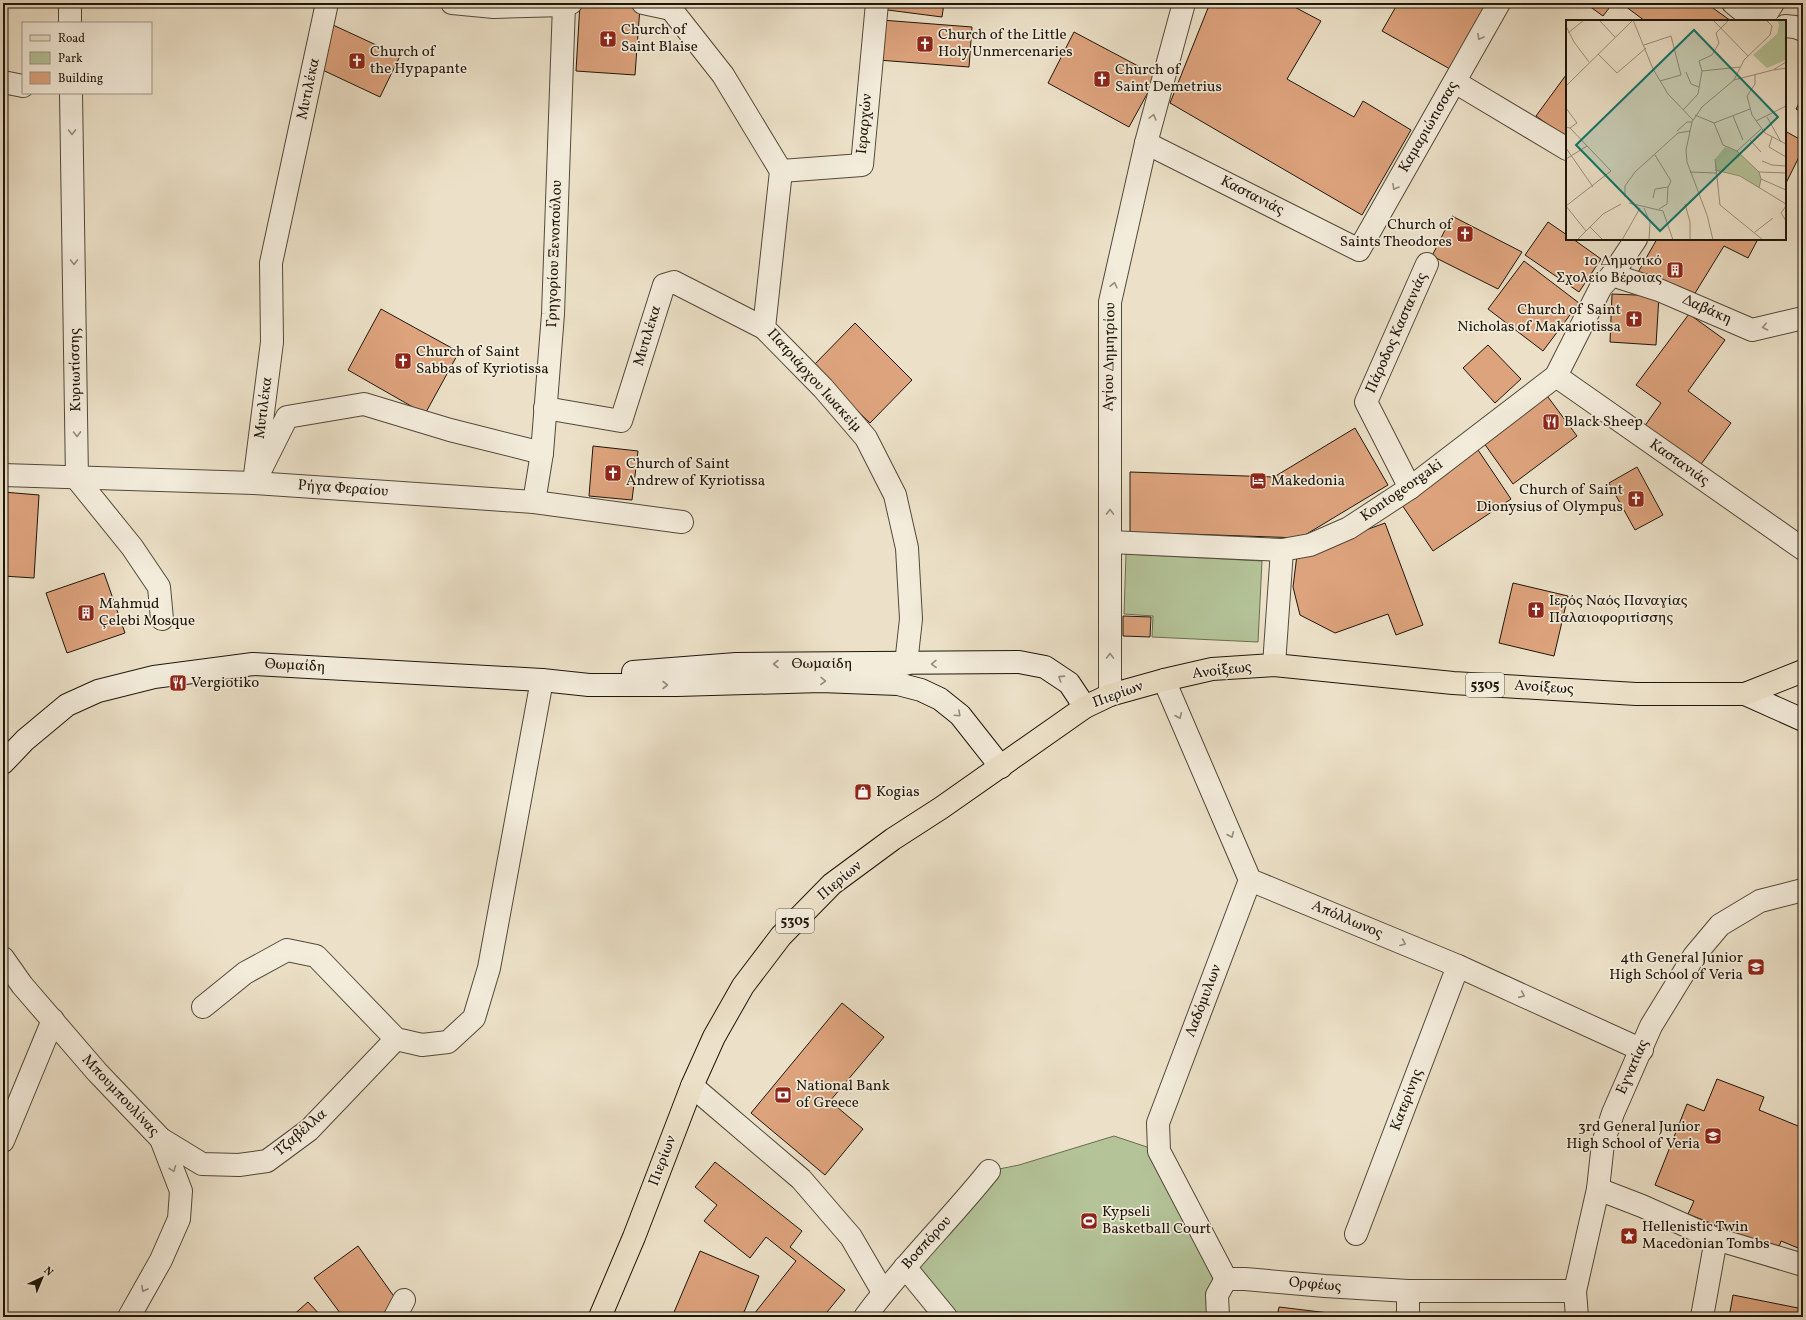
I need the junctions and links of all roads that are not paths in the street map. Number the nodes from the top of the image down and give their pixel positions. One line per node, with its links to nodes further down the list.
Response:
1 (70, 3): 14 (street)
2 (327, 3): 35 (street, Μυτιλέκα)
3 (452, 3): 10 (street)
4 (643, 3): 11 (street)
5 (877, 3): 23 (street, Ιεραρχών)
6 (1184, 3): 21 (street, Αγίου Δημητρίου, one-way to 6)
7 (1499, 3): 18 (street, Καμαριώτισσας, one-way to 18)
8 (1733, 3): 12 (street)
9 (1773, 3): 13 (street)
10 (567, 4): 31 (street, Γρηγορίου Ξενοπούλου)
11 (670, 6): 23 (street)
12 (1754, 20)
13 (1763, 20)
14 (70, 22)
15 (1786, 26): 16 (street)
16 (1803, 30)
17 (3, 82): 19 (street)
18 (1454, 82): 22 (street); 25 (street, Καμαριώτισσας, one-way to 25)
19 (22, 86)
20 (67, 94): 34 (street, Κυριωτίσσης, one-way to 34)
21 (1146, 143): 25 (street, Καστανιάς); 39 (street, Αγίου Δημητρίου, one-way to 21)
22 (1566, 149)
23 (781, 171): 29 (street, Πατριάρχου Ιωακείμ)
24 (1635, 240): 27 (street, Kontogeorgaki)
25 (1359, 250)
26 (1427, 264): 36 (street, Πάροδος Καστανιάς)
27 (1612, 275): 28 (street, Δαβάκη, one-way to 27); 30 (street, Kontogeorgaki)
28 (1803, 318)
29 (764, 328): 31 (street, Μυτιλέκα); 43 (street, Πατριάρχου Ιωακείμ)
30 (1556, 376): 36 (street, Kontogeorgaki); 40 (street, Καστανιάς)
31 (545, 408): 32 (street, Γρηγορίου Ξενοπούλου)
32 (542, 453): 35 (street, Μυτιλέκα); 37 (street, Γρηγορίου Ξενοπούλου)
33 (3, 475): 34 (street, Ρήγα Φεραίου)
34 (77, 479): 35 (street, Ρήγα Φεραίου); 42 (street)
35 (254, 483): 37 (street, Ρήγα Φεραίου)
36 (1410, 488): 41 (street, Kontogeorgaki)
37 (534, 502): 38 (street, Ρήγα Φεραίου)
38 (682, 522)
39 (1110, 542): 41 (street, Kontogeorgaki); 49 (street, Αγίου Δημητρίου, one-way to 39)
40 (1803, 549)
41 (1282, 550): 44 (street)
42 (162, 619)
43 (906, 664): 46 (street, Θωμαίδη, one-way to 46); 50 (street, Θωμαίδη, one-way to 43)
44 (1274, 665): 47 (main road, Ανοίξεως / 5305); 48 (main road, Ανοίξεως / 5305)
45 (1803, 671): 48 (main road, Ανοίξεως / 5305)
46 (542, 680): 52 (street, Θωμαίδη); 53 (street, Θωμαίδη, one-way to 53); 61 (street)
47 (1164, 680): 49 (main road, Πιερίων / 5305); 54 (street, one-way to 54)
48 (1745, 694): 51 (street)
49 (1110, 695): 50 (main road, Πιερίων / 5305)
50 (1085, 707): 53 (main road, Πιερίων / 5305)
51 (1803, 720)
52 (3, 763)
53 (1001, 767): 63 (main road, Πιερίων / 5305)
54 (1250, 880): 57 (street, Απόλλωνος, one-way to 57); 72 (street, Λαδόμυλων)
55 (1803, 890): 62 (street, Εγνατίας)
56 (3, 958): 58 (street, Μπουμπουλίνας)
57 (1458, 966): 62 (street, Απόλλωνος, one-way to 62); 68 (street, Κατερίνης)
58 (13, 988): 60 (street, Μπουμπουλίνας)
59 (203, 1007): 61 (street)
60 (53, 1020): 64 (street, Μπουμπουλίνας); 65 (street)
61 (396, 1039): 64 (street, Τζαβέλλα)
62 (1642, 1050): 67 (street, Εγνατίας)
63 (692, 1086): 75 (street); 77 (main road, Πιερίων / 5305)
64 (161, 1139): 76 (street, Μπουμπουλίνας, one-way to 76)
65 (3, 1141)
66 (990, 1171): 71 (street, Βοσπόρου)
67 (1598, 1189): 69 (street); 74 (street, Εγνατίας)
68 (1356, 1234)
69 (1716, 1239): 70 (street); 83 (street)
70 (1803, 1266)
71 (905, 1267): 75 (street, Βοσπόρου); 79 (street)
72 (1226, 1279): 73 (street, Ορφέως); 80 (street)
73 (1408, 1291): 74 (street, Ορφέως); 81 (street)
74 (1576, 1291): 82 (street, Εγνατίας)
75 (883, 1292): 78 (street, Βοσπόρου)
76 (129, 1317)
77 (600, 1317)
78 (865, 1317)
79 (946, 1317)
80 (1218, 1317)
81 (1408, 1317)
82 (1577, 1317)
83 (1702, 1317)

